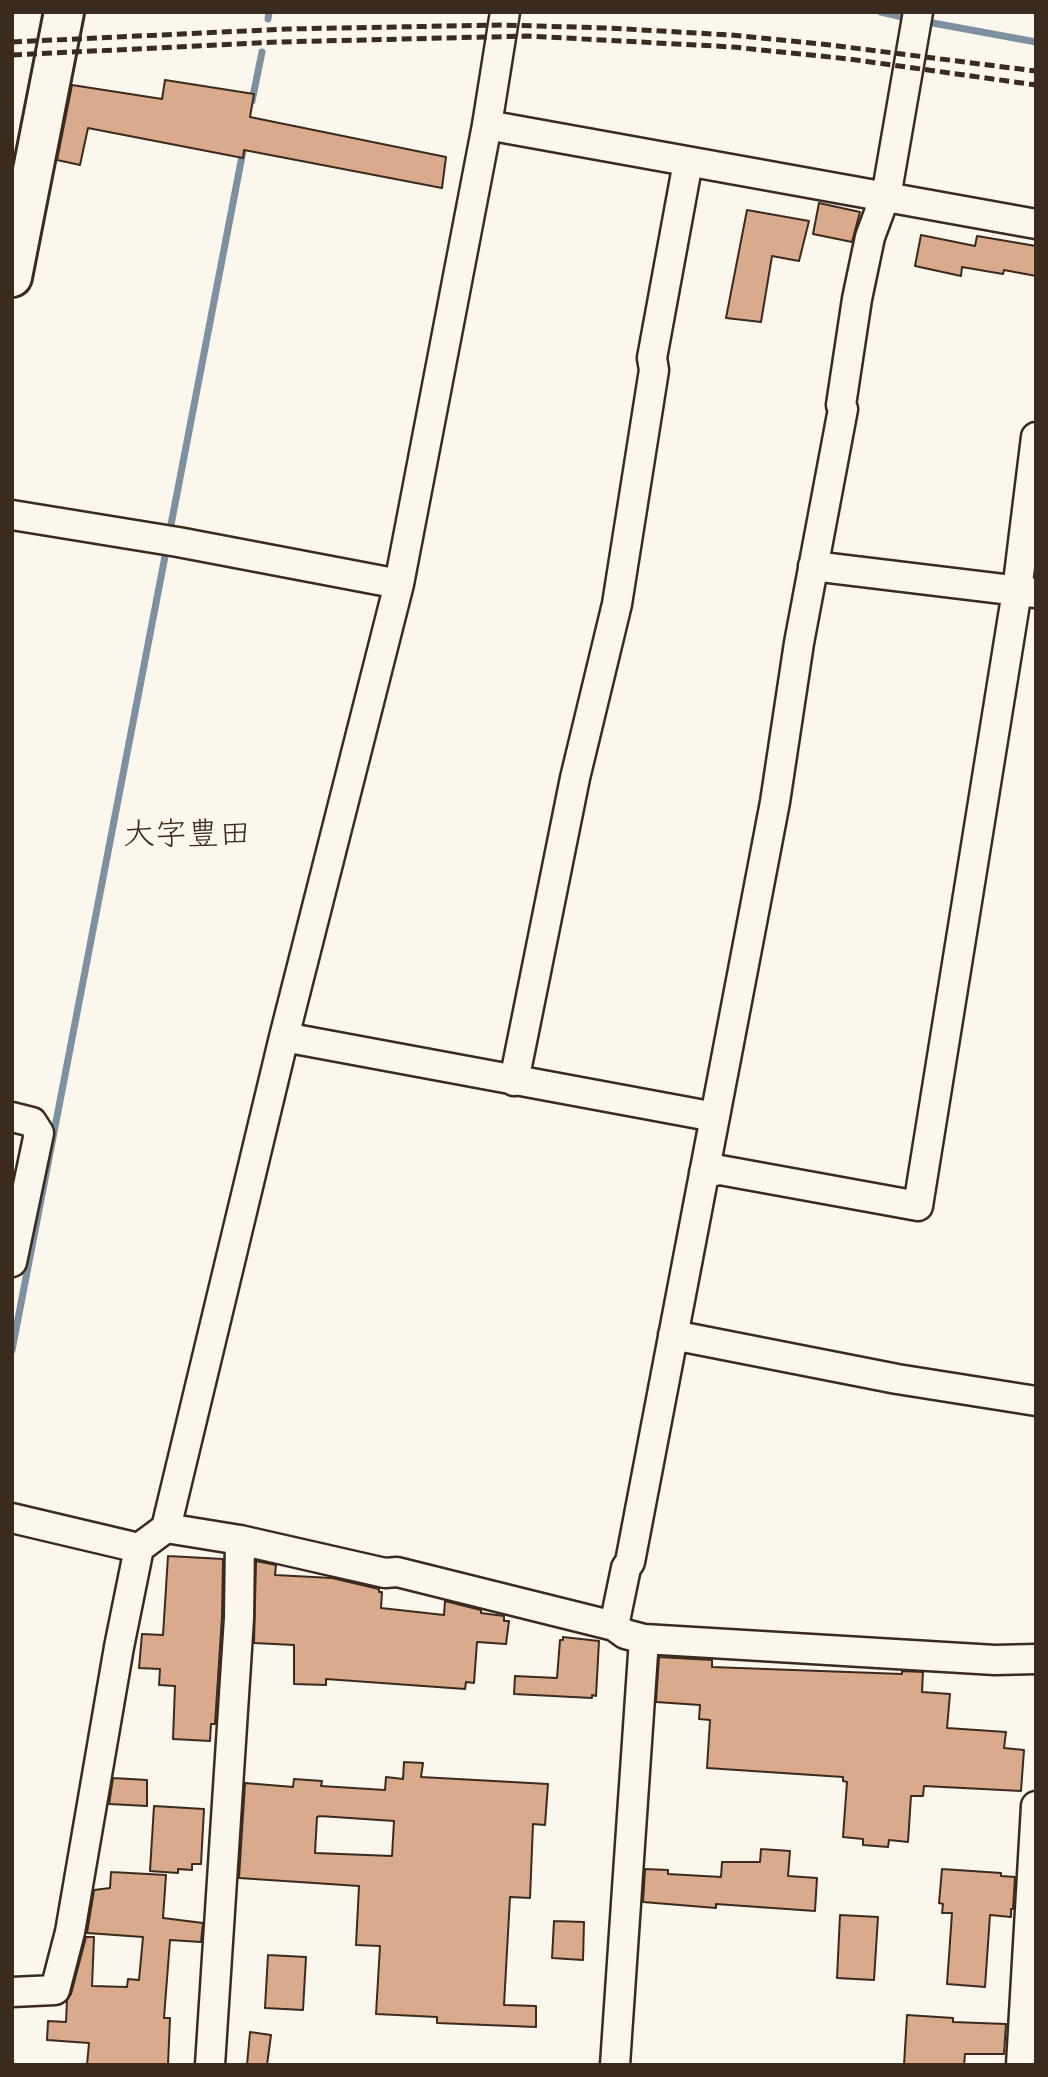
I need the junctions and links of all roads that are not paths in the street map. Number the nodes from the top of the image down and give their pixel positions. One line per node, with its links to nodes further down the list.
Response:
1 (64, 12): 8 (street)
2 (505, 12): 4 (street)
3 (916, 22): 6 (street)
4 (487, 125): 5 (street); 12 (street)
5 (688, 162): 6 (street); 15 (street)
6 (882, 197): 7 (street); 11 (street)
7 (1036, 223)
8 (12, 277)
9 (1036, 437): 13 (street)
10 (12, 515): 12 (street)
11 (813, 566): 13 (street); 17 (street)
12 (399, 584): 14 (street)
13 (1026, 592): 18 (street)
14 (284, 1037): 15 (street); 23 (street)
15 (514, 1081): 17 (street)
16 (12, 1116): 19 (street)
17 (715, 1117): 18 (street)
18 (704, 1173): 20 (street)
19 (12, 1262)
20 (673, 1335): 21 (street); 26 (street)
21 (1036, 1401)
22 (12, 1518): 25 (street)
23 (166, 1528): 24 (street); 25 (street)
24 (240, 1540): 26 (street); 31 (street)
25 (139, 1548): 30 (street)
26 (614, 1626): 27 (street)
27 (644, 1639): 28 (street); 32 (street)
28 (1036, 1658)
29 (1036, 1806): 33 (street)
30 (12, 1992)
31 (210, 2065)
32 (615, 2065)
33 (1021, 2065)

